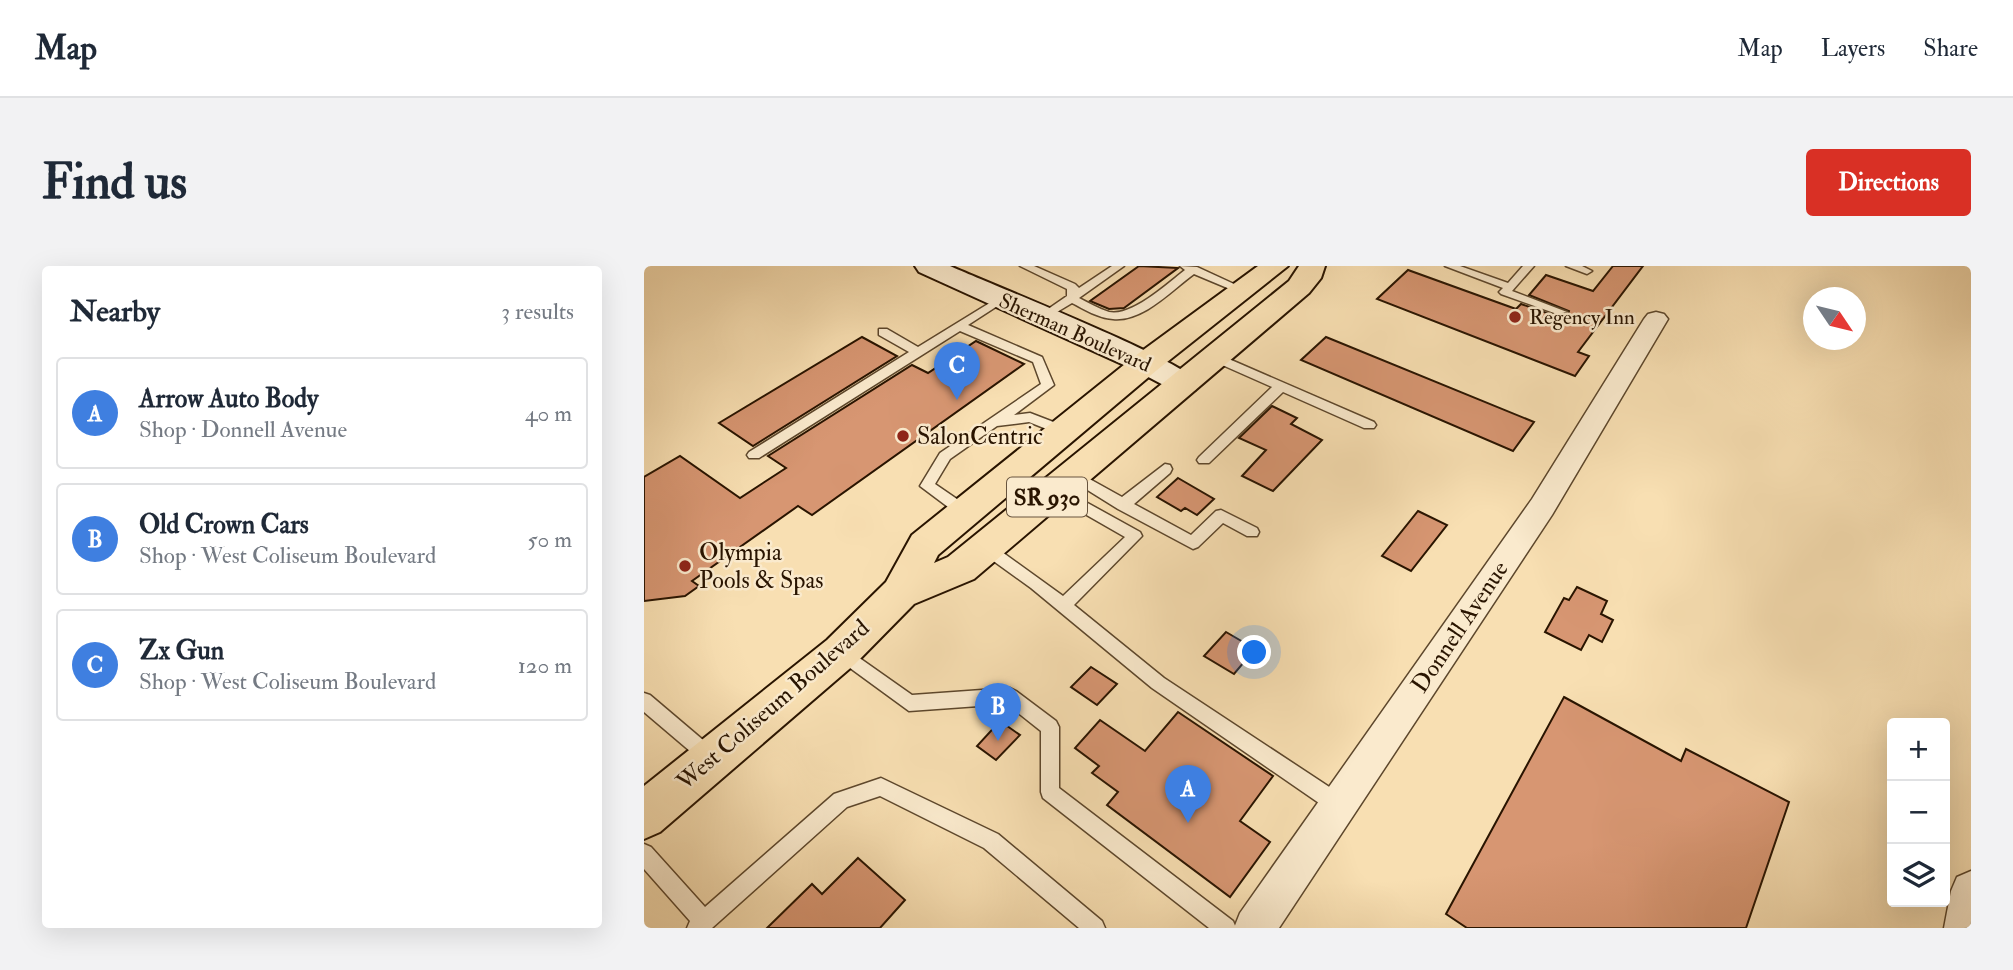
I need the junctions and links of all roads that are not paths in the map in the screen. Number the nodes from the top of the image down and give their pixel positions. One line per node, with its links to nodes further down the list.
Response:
1 (1026, 266): 13 (lane)
2 (1119, 266): 13 (lane)
3 (1275, 266): 12 (highway, West Coliseum Boulevard / SR 930)
4 (1312, 266): 21 (highway, West Coliseum Boulevard / SR 930)
5 (1450, 266): 11 (lane)
6 (1529, 266): 11 (lane)
7 (1571, 266): 10 (lane)
8 (939, 268): 14 (main road, Sherman Boulevard)
9 (1189, 268): 12 (lane); 13 (lane)
10 (1587, 271)
11 (1510, 287): 15 (lane)
12 (1241, 290): 22 (highway, West Coliseum Boulevard / SR 930)
13 (1072, 298): 16 (lane)
14 (1001, 299): 16 (main road, Sherman Boulevard); 18 (lane)
15 (1561, 312)
16 (1042, 318): 22 (main road, Sherman Boulevard)
17 (1656, 319): 41 (street, Donnell Avenue)
18 (959, 326): 20 (lane); 25 (lane)
19 (883, 332): 20 (lane)
20 (918, 352): 28 (lane)
21 (1215, 357): 23 (highway, West Coliseum Boulevard / SR 930); 24 (lane)
22 (1146, 363): 23 (main road, Sherman Boulevard); 27 (highway, West Coliseum Boulevard / SR 930)
23 (1184, 383): 31 (highway, West Coliseum Boulevard / SR 930)
24 (1281, 386): 26 (lane); 29 (lane)
25 (994, 422): 27 (lane); 33 (lane)
26 (1369, 425)
27 (1064, 432): 33 (highway, West Coliseum Boulevard / SR 930)
28 (754, 455)
29 (1204, 460)
30 (1165, 469): 32 (lane)
31 (1064, 483): 32 (lane); 35 (highway, West Coliseum Boulevard / SR 930); 37 (lane)
32 (1123, 505): 34 (lane)
33 (965, 512): 36 (highway, West Coliseum Boulevard / SR 930)
34 (1252, 532)
35 (986, 548): 36 (highway, West Coliseum Boulevard / SR 930); 37 (lane)
36 (900, 593): 38 (highway, West Coliseum Boulevard / SR 930)
37 (1063, 606): 41 (lane)
38 (841, 652): 40 (highway, West Coliseum Boulevard / SR 930); 47 (lane)
39 (644, 701): 40 (lane)
40 (712, 759): 42 (highway, West Coliseum Boulevard / SR 930)
41 (1339, 805): 48 (street, Donnell Avenue)
42 (644, 816)
43 (644, 854): 45 (lane)
44 (1971, 891): 49 (street)
45 (700, 925): 46 (lane)
46 (1096, 928)
47 (1226, 928)
48 (1255, 928)
49 (1965, 928)

